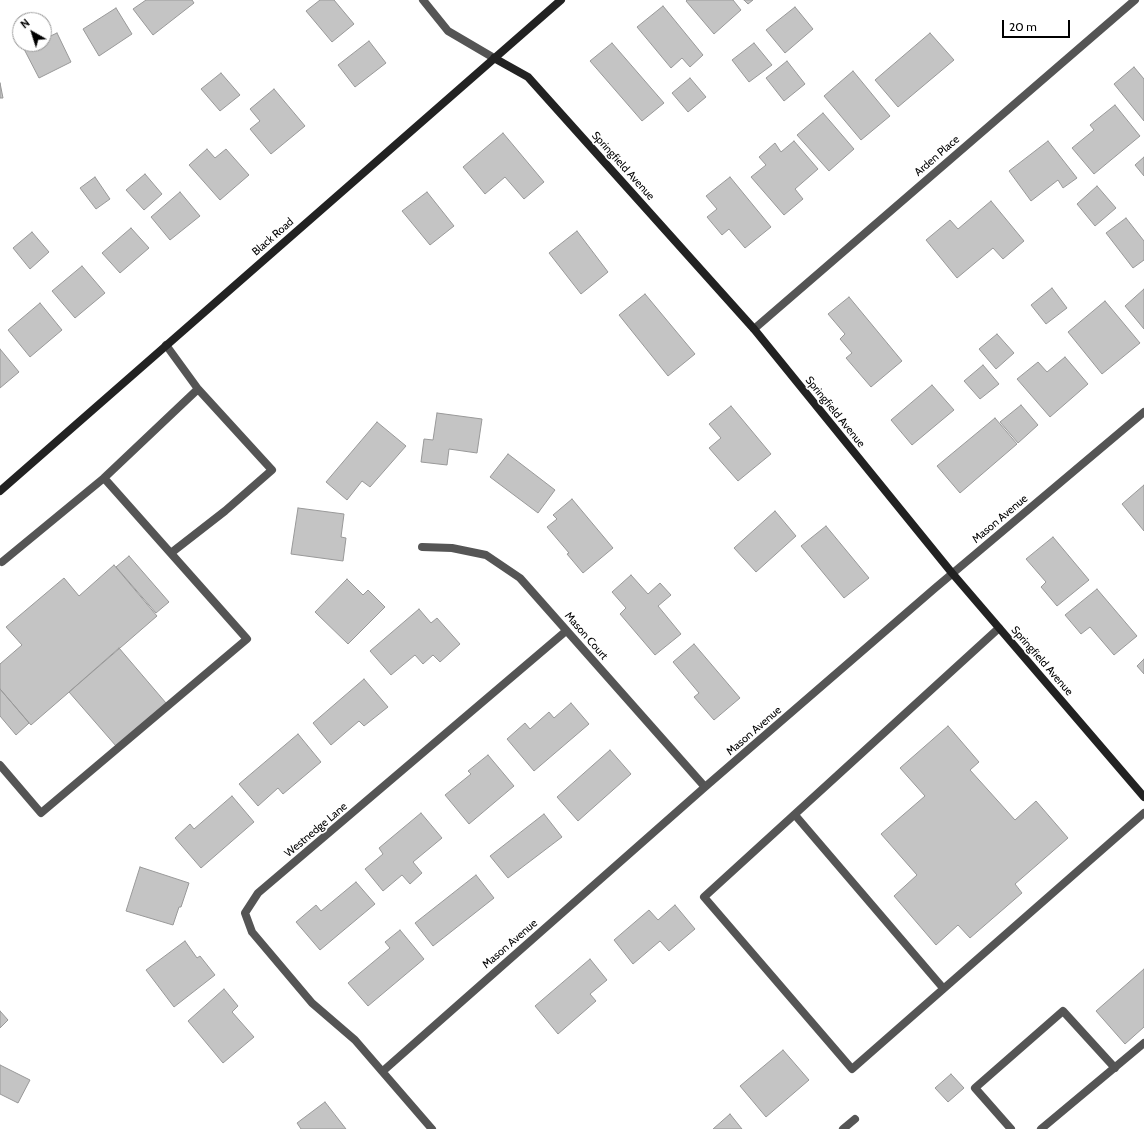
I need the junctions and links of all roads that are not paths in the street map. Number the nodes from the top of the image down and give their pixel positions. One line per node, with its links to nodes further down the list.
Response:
1 (423, 0): 4 (street)
2 (562, 0): 4 (street, Black Road)
3 (1135, 0): 5 (street, Arden Place)
4 (494, 58): 5 (street, Springfield Avenue); 6 (street, Black Road)
5 (754, 329): 14 (street, Springfield Avenue)
6 (166, 345): 7 (street); 10 (street, Black Road)
7 (198, 390): 9 (street); 12 (street)
8 (1144, 412): 14 (street, Mason Avenue)
9 (104, 478): 12 (street); 13 (street)
10 (0, 491)
11 (422, 547): 16 (street, Mason Court)
12 (171, 553): 17 (street)
13 (1, 562)
14 (952, 573): 15 (street, Springfield Avenue); 18 (street, Mason Avenue)
15 (999, 628): 19 (street, Springfield Avenue); 21 (street)
16 (566, 631): 18 (street, Mason Court); 25 (street, Westnedge Lane)
17 (0, 765)
18 (705, 787): 25 (street, Mason Avenue)
19 (1144, 798)
20 (1144, 813): 22 (street)
21 (795, 815): 22 (street); 22 (street)
22 (943, 988)
23 (1144, 1043): 24 (street)
24 (1115, 1068): 29 (street); 30 (street)
25 (382, 1071): 27 (street)
26 (855, 1119): 28 (street)
27 (432, 1129)
28 (843, 1129)
29 (1011, 1129)
30 (1041, 1129)

